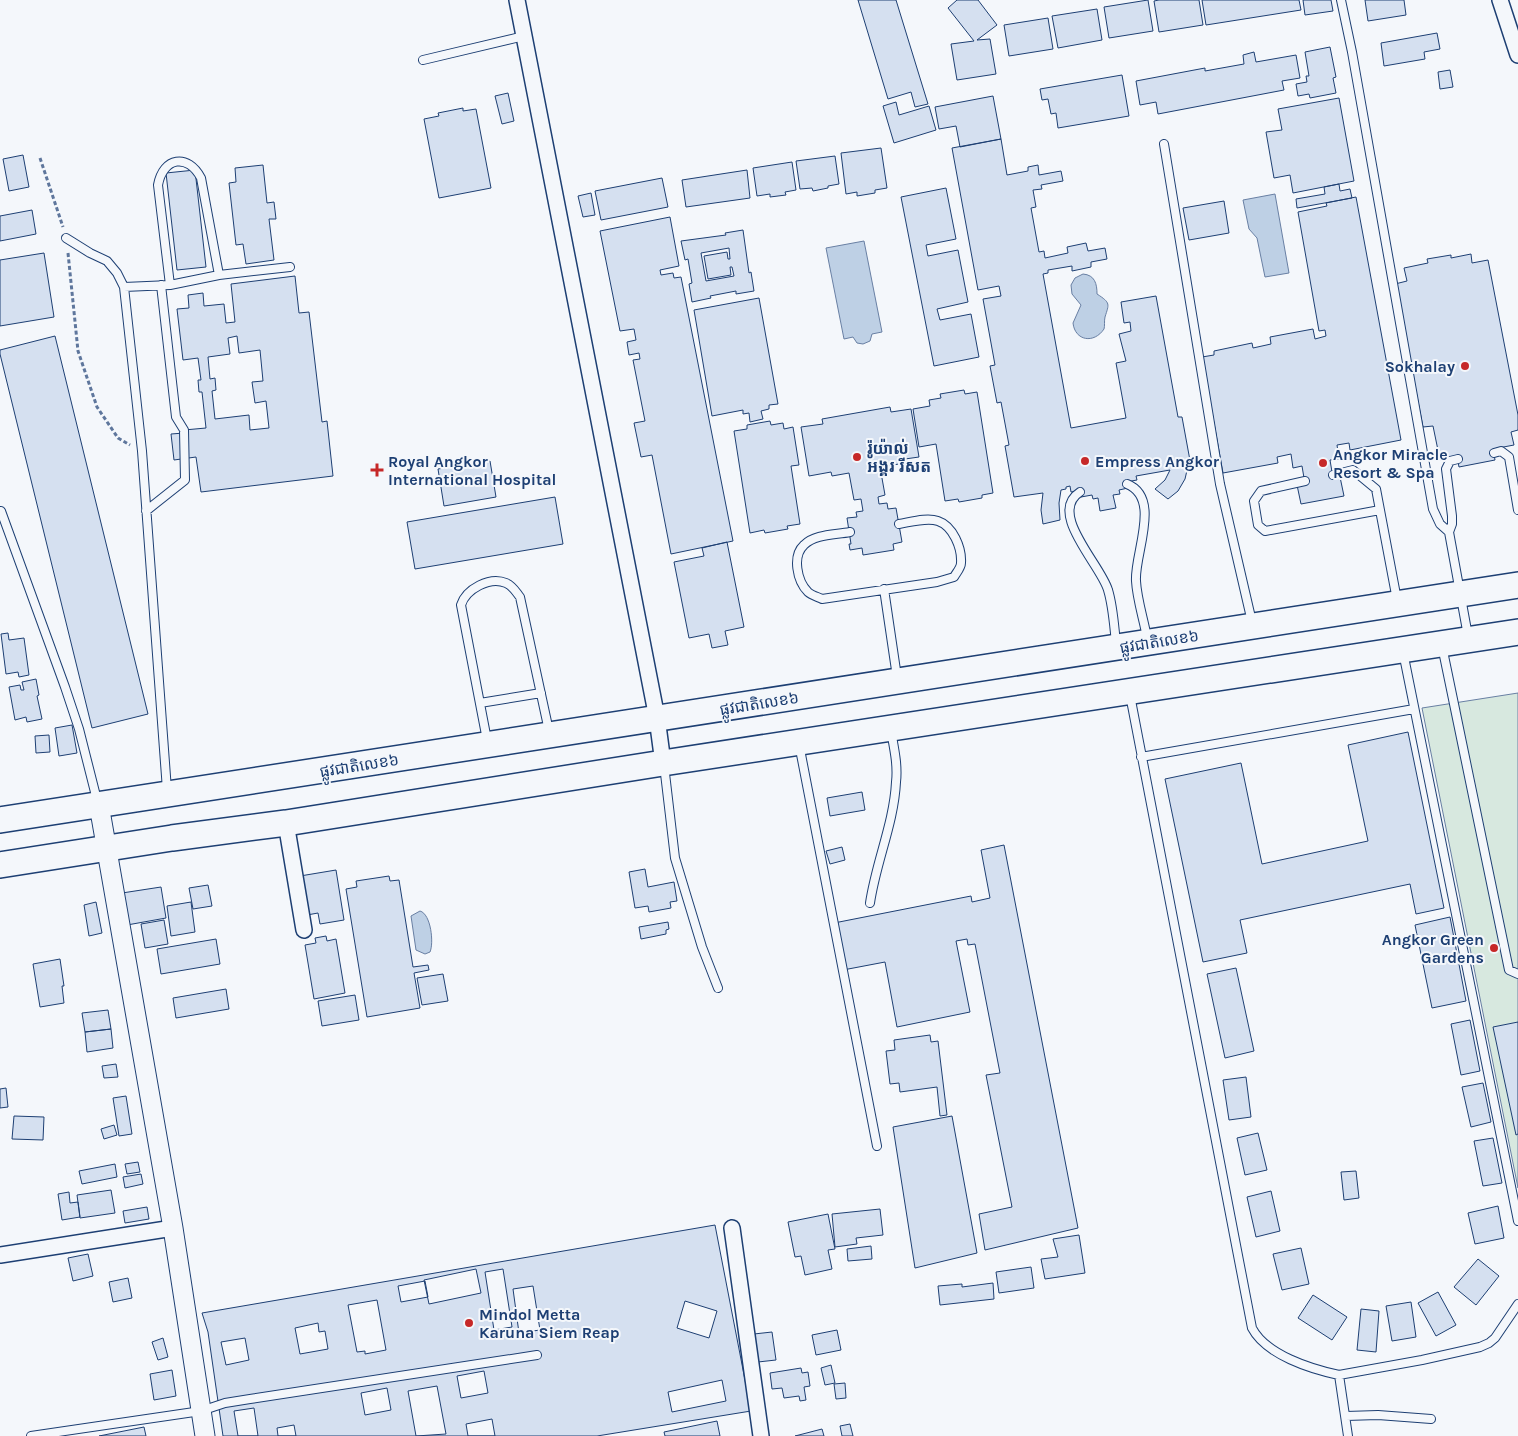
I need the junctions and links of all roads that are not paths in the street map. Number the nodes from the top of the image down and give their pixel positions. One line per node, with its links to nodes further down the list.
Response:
1 (517, 0): 4 (street)
2 (1341, 0): 26 (lane)
3 (1500, 0): 5 (street)
4 (524, 36): 6 (lane); 43 (street)
5 (1518, 55)
6 (422, 60)
7 (1164, 144): 31 (lane)
8 (66, 238): 13 (lane)
9 (290, 267): 10 (lane)
10 (219, 275): 12 (lane); 12 (lane)
11 (162, 285): 12 (lane); 13 (lane); 23 (lane)
12 (170, 285)
13 (124, 287): 23 (lane)
14 (1494, 453): 21 (lane)
15 (1458, 459): 26 (lane)
16 (1333, 475): 20 (lane)
17 (1305, 481): 20 (lane)
18 (1127, 484): 34 (lane)
19 (1080, 492): 36 (lane)
20 (1380, 510): 30 (lane)
21 (1518, 510)
22 (1, 511): 51 (lane)
23 (146, 512): 50 (lane)
24 (899, 524): 28 (lane)
25 (850, 532): 28 (lane)
26 (1450, 532): 29 (lane)
27 (1518, 585): 29 (highway, ផ្លូវជាតិលេខ៦)
28 (884, 590): 38 (lane)
29 (1461, 594): 30 (highway, ផ្លូវជាតិលេខ៦); 33 (lane)
30 (1398, 604): 31 (highway, ផ្លូវជាតិលេខ៦)
31 (1252, 626): 34 (highway, ផ្លូវជាតិលេខ៦)
32 (1518, 632): 33 (highway)
33 (1469, 640): 35 (highway)
34 (1148, 643): 36 (highway, ផ្លូវជាតិលេខ៦)
35 (1442, 644): 37 (highway); 58 (lane)
36 (1117, 647): 38 (highway, ផ្លូវជាតិលេខ៦)
37 (1402, 650): 39 (highway); 42 (lane)
38 (898, 681): 43 (highway, ផ្លូវជាតិលេខ៦)
39 (1129, 691): 44 (highway); 48 (lane)
40 (541, 693): 41 (lane); 41 (lane); 45 (lane)
41 (480, 703): 47 (lane)
42 (1414, 709): 48 (lane); 61 (lane)
43 (657, 718): 45 (highway, ផ្លូវជាតិលេខ៦); 49 (street)
44 (891, 728): 46 (highway); 56 (lane)
45 (550, 735): 47 (highway, ផ្លូវជាតិលេខ៦)
46 (798, 742): 49 (highway); 60 (lane)
47 (487, 745): 50 (highway, ផ្លូវជាតិលេខ៦)
48 (1141, 757): 67 (lane)
49 (663, 762): 53 (highway); 59 (lane)
50 (168, 794): 51 (highway, ផ្លូវជាតិលេខ៦)
51 (99, 805): 52 (highway, ផ្លូវជាតិលេខ៦); 54 (street)
52 (0, 820)
53 (286, 823): 54 (highway); 57 (street)
54 (105, 848): 55 (highway); 62 (street)
55 (0, 865)
56 (870, 903)
57 (304, 930)
58 (1518, 974)
59 (718, 988)
60 (877, 1146)
61 (1518, 1221)
62 (173, 1228): 64 (street); 68 (street)
63 (732, 1228): 73 (street)
64 (0, 1255)
65 (1518, 1304): 67 (lane)
66 (537, 1355): 68 (lane)
67 (1338, 1375): 69 (lane)
68 (201, 1411): 71 (lane); 72 (street)
69 (1346, 1416): 70 (lane); 74 (lane)
70 (1431, 1420)
71 (31, 1436)
72 (205, 1436)
73 (762, 1436)
74 (1348, 1436)

